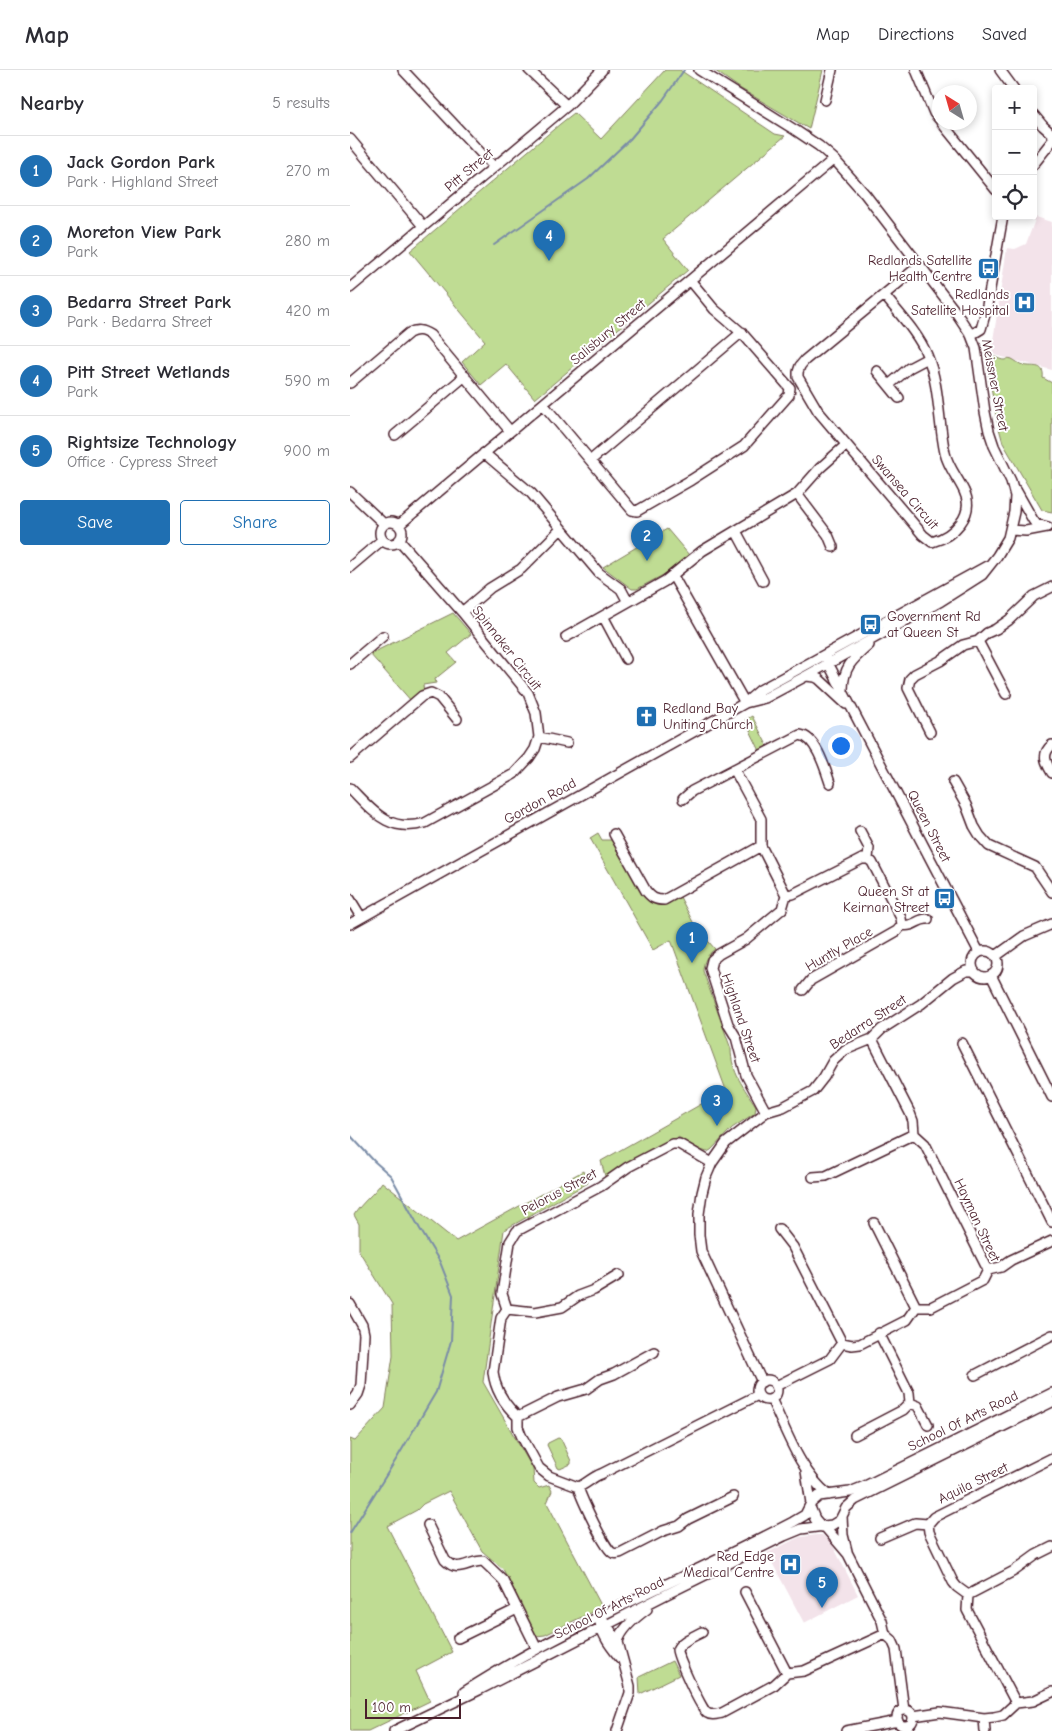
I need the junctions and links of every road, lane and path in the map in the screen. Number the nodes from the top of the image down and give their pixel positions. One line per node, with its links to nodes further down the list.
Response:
1 (403, 70): 19 (street)
2 (529, 70): 10 (street)
3 (602, 70): 10 (street, Pitt Street)
4 (699, 70): 17 (street)
5 (832, 70): 9 (street)
6 (916, 70): 11 (street)
7 (1000, 70): 8 (street)
8 (1011, 85)
9 (825, 100)
10 (567, 106): 19 (street, Pitt Street)
11 (932, 108)
12 (1037, 119): 14 (street)
13 (947, 130): 20 (street)
14 (1052, 134)
15 (350, 139): 22 (street)
16 (1052, 141): 18 (street)
17 (834, 159): 23 (street); 24 (street, Salisbury Street)
18 (1037, 161)
19 (494, 167): 22 (street, Pitt Street)
20 (992, 185)
21 (1001, 220): 28 (street, Meissner Street)
22 (423, 226): 25 (street, Pitt Street)
23 (920, 265): 26 (street, Swansea Circuit); 28 (street)
24 (690, 280): 27 (street); 35 (street, Salisbury Street)
25 (350, 287)
26 (885, 296): 29 (street, Swansea Circuit); 38 (street, Swansea Circuit)
27 (742, 332): 40 (street); 40 (street)
28 (971, 335): 41 (street, Meissner Street)
29 (928, 358): 33 (street); 38 (street, Swansea Circuit)
30 (877, 371): 33 (street)
31 (464, 376): 32 (street); 36 (street); 37 (street)
32 (350, 383)
33 (889, 385): 34 (street)
34 (899, 398)
35 (543, 404): 36 (street, Salisbury Street); 40 (street)
36 (510, 431): 39 (street, Salisbury Street)
37 (395, 435)
38 (846, 446): 43 (street)
39 (484, 453): 45 (street, Salisbury Street); 47 (street)
40 (591, 460)
41 (1011, 480): 46 (street); 48 (street, Meissner Street)
42 (350, 492): 44 (street)
43 (798, 494): 49 (street); 52 (street)
44 (384, 524): 45 (street); 50 (street)
45 (399, 525): 51 (street)
46 (1050, 526): 48 (street)
47 (561, 528): 58 (street); 59 (street)
48 (1010, 530): 53 (street, Meissner Street)
49 (736, 531): 55 (street); 56 (street)
50 (382, 540): 51 (street); 54 (street)
51 (399, 540): 59 (street, Spinnaker Circuit)
52 (832, 547)
53 (990, 565): 61 (street, Meissner Street); 66 (street)
54 (350, 567)
55 (673, 576): 58 (street); 71 (street)
56 (763, 581)
57 (1052, 587): 64 (street)
58 (628, 602): 60 (street)
59 (462, 612): 75 (street, Spinnaker Circuit)
60 (602, 616): 63 (street); 65 (street)
61 (881, 635): 66 (street); 69 (street)
62 (383, 636): 67 (street)
63 (566, 637)
64 (978, 640): 70 (street); 74 (street)
65 (626, 659)
66 (826, 659): 68 (street, Gordon Road); 69 (street, Queen Street); 71 (street, Gordon Road)
67 (350, 664)
68 (806, 676): 71 (street, Gordon Road); 72 (street, Queen Street)
69 (843, 690): 72 (street, Queen Street)
70 (1006, 694)
71 (745, 703): 92 (street, Gordon Road)
72 (855, 713): 97 (street, Queen Street)
73 (457, 719): 78 (street)
74 (930, 732)
75 (539, 737): 76 (street); 83 (street)
76 (567, 743)
77 (1052, 745): 80 (street)
78 (350, 758)
79 (734, 769): 82 (street); 84 (street); 87 (street)
80 (1052, 773)
81 (953, 782): 89 (street)
82 (830, 783)
83 (350, 788)
84 (683, 799)
85 (860, 831): 88 (street)
86 (614, 834): 87 (street)
87 (761, 846): 90 (street)
88 (868, 859): 90 (street); 96 (street)
89 (1052, 892)
90 (786, 895): 105 (street, Highland Street)
91 (350, 899): 92 (street)
92 (361, 917): 94 (street, Gordon Road)
93 (928, 919): 96 (street)
94 (350, 924)
95 (1052, 924): 98 (street)
96 (902, 925): 101 (street, Huntly Place)
97 (979, 952): 98 (street); 99 (street)
98 (996, 956): 100 (street)
99 (973, 971): 100 (street); 102 (street, Bedarra Street)
100 (991, 975): 104 (street)
101 (803, 990)
102 (872, 1039): 105 (street, Bedarra Street); 106 (street, Hayman Street)
103 (962, 1043): 109 (street)
104 (1052, 1097)
105 (766, 1112): 107 (street, Bedarra Street)
106 (914, 1134): 108 (street); 113 (street, Hayman Street)
107 (712, 1163): 117 (street, Pelorus Street); 123 (street, Bedarra Street)
108 (813, 1177)
109 (1052, 1222)
110 (874, 1223): 116 (street)
111 (778, 1229): 120 (street)
112 (1052, 1241): 113 (street)
113 (988, 1270): 116 (street, Hayman Street)
114 (619, 1275): 117 (street)
115 (351, 1307): 130 (street)
116 (916, 1307): 118 (street)
117 (507, 1309): 131 (street, Pelorus Street)
118 (879, 1333): 120 (street); 129 (street)
119 (1052, 1336): 122 (street)
120 (842, 1343): 124 (street)
121 (654, 1352): 131 (street)
122 (975, 1375)
123 (762, 1382): 124 (street); 126 (street)
124 (776, 1386): 127 (street)
125 (1052, 1393): 137 (street, School Of Arts Road)
126 (758, 1394): 127 (street); 136 (street)
127 (771, 1399): 135 (street)
128 (1052, 1402): 140 (street, School Of Arts Road)
129 (910, 1403): 132 (street); 133 (street)
130 (350, 1405)
131 (518, 1417): 136 (street, Pelorus Street)
132 (928, 1425)
133 (855, 1435)
134 (1052, 1458): 141 (street, Aquila Street)
135 (805, 1468): 137 (street); 139 (street)
136 (578, 1487): 138 (street)
137 (830, 1495): 139 (street); 140 (street)
138 (733, 1497)
139 (811, 1505): 143 (street); 151 (street, School Of Arts Road)
140 (842, 1515): 143 (street); 146 (street)
141 (928, 1524): 144 (street); 149 (street)
142 (428, 1525): 150 (street)
143 (824, 1527): 146 (street); 148 (street, School Of Arts Road)
144 (880, 1538)
145 (1052, 1547): 149 (street)
146 (848, 1554): 154 (street)
147 (745, 1592): 159 (street)
148 (665, 1595): 152 (street, School Of Arts Road); 156 (street)
149 (968, 1595): 161 (street)
150 (517, 1609): 155 (street); 157 (street)
151 (599, 1617): 152 (street); 157 (street, School Of Arts Road)
152 (604, 1626): 156 (street); 158 (street); 162 (street, School Of Arts Road)
153 (702, 1632): 159 (street)
154 (885, 1634): 159 (street); 163 (street)
155 (458, 1638)
156 (618, 1642): 158 (street)
157 (537, 1649): 162 (street, School Of Arts Road)
158 (623, 1662): 168 (street)
159 (787, 1673)
160 (1052, 1692): 161 (street)
161 (1016, 1703): 165 (street)
162 (438, 1709): 167 (street, School Of Arts Road)
163 (904, 1710): 164 (street); 166 (street)
164 (913, 1716): 165 (street); 166 (street)
165 (984, 1718): 170 (street)
166 (904, 1726): 169 (street)
167 (394, 1731)
168 (617, 1731)
169 (846, 1731)
170 (985, 1731)

